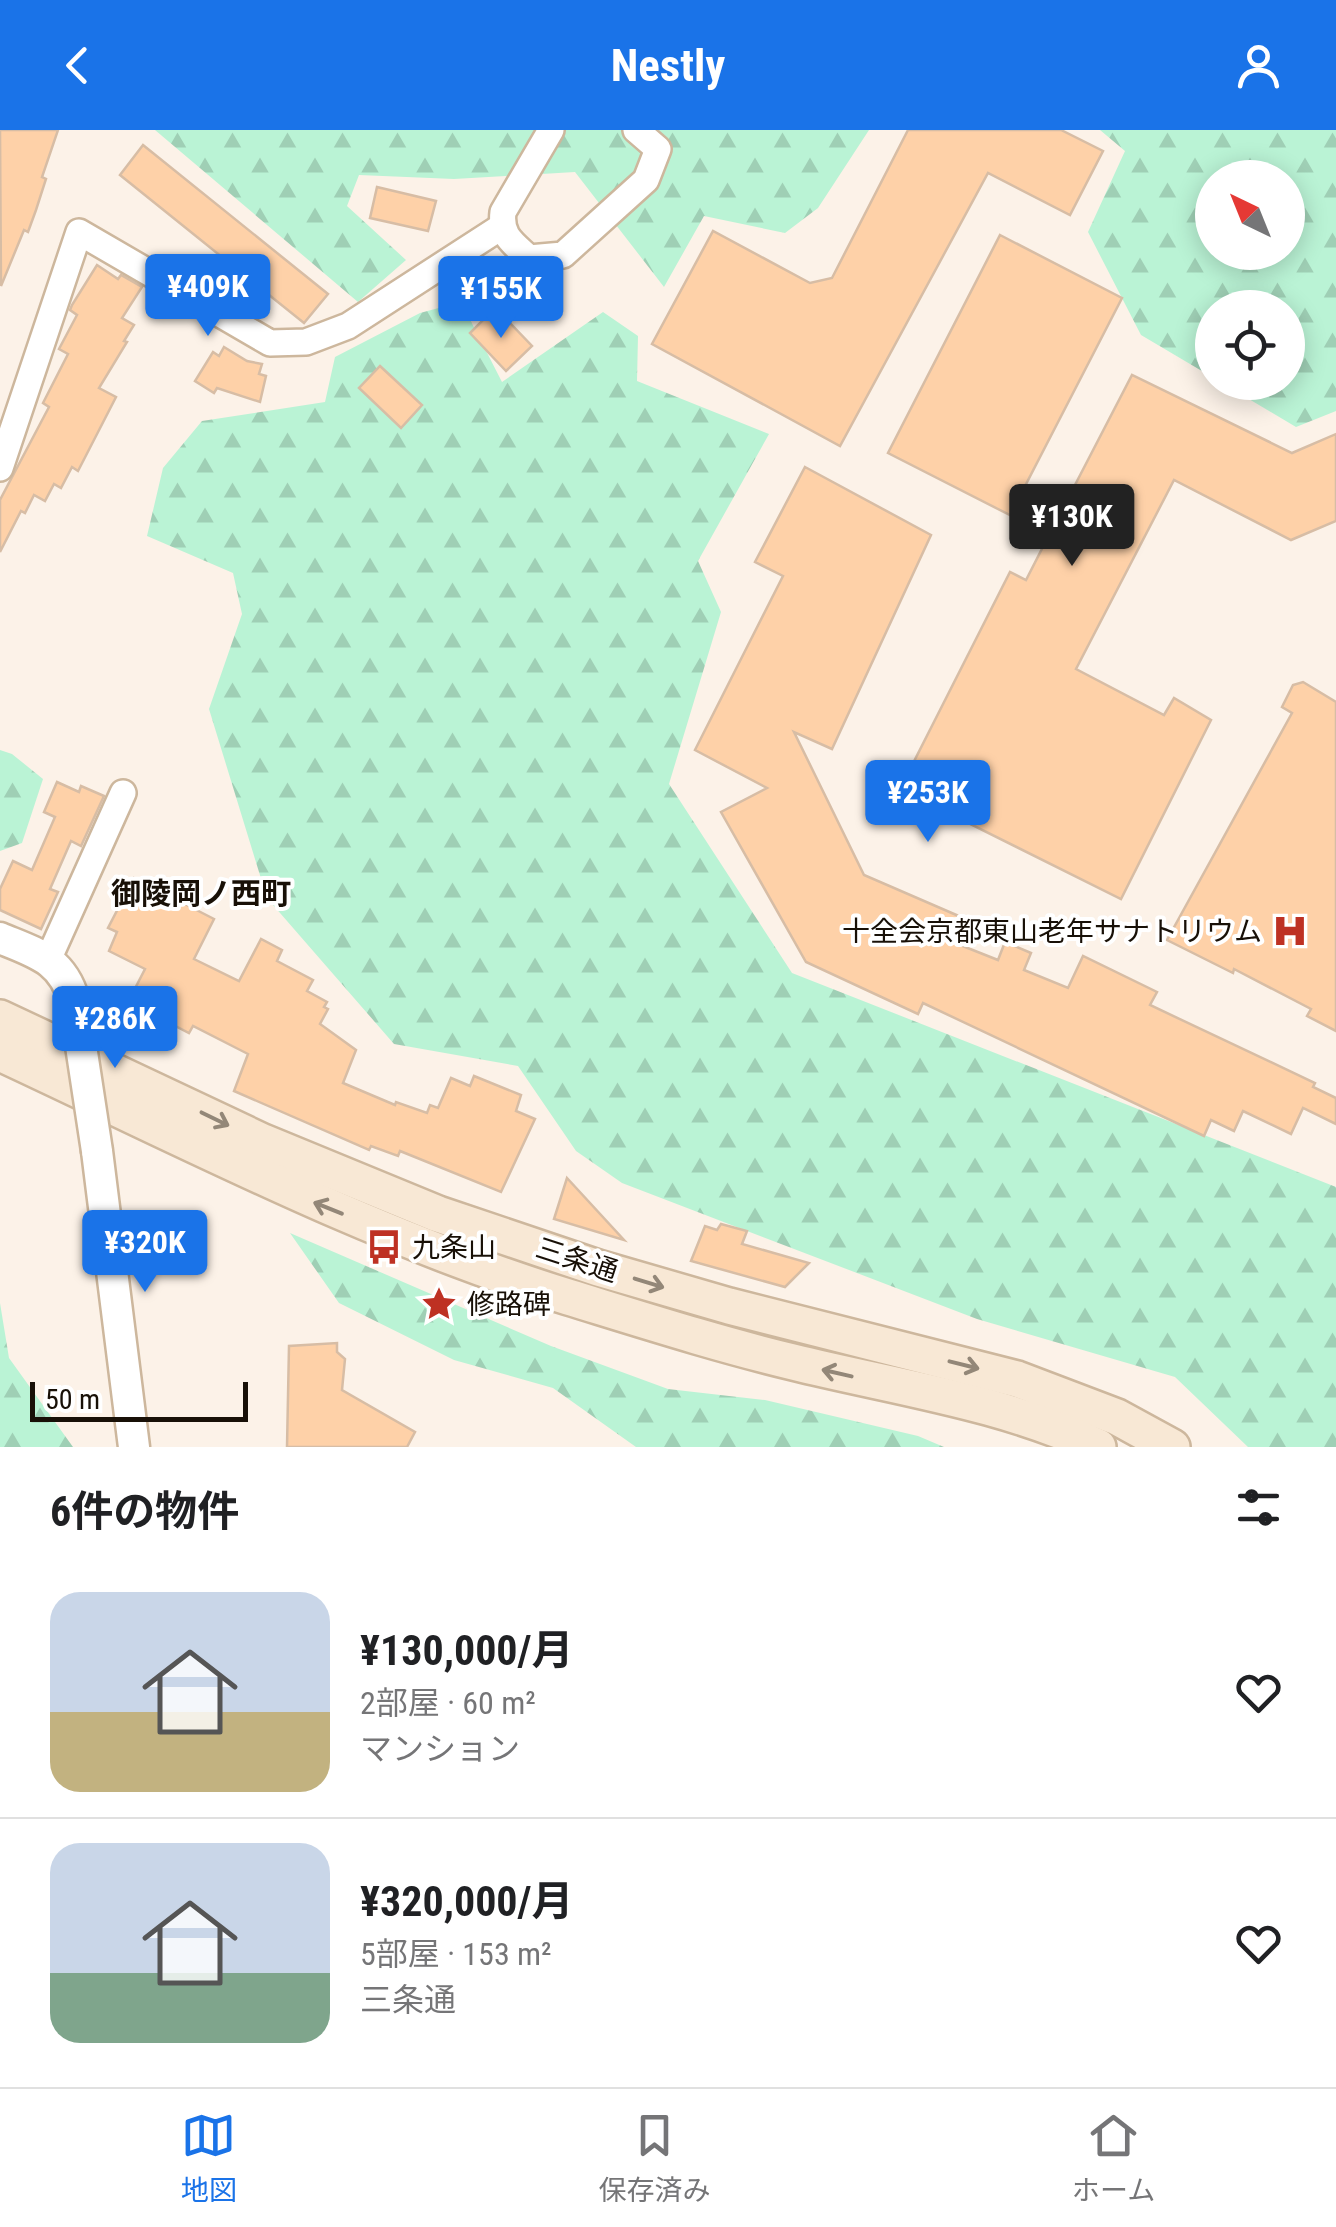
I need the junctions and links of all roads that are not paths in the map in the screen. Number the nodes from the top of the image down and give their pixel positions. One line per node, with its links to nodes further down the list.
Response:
1 (550, 130): 3 (street)
2 (644, 132): 3 (street)
3 (502, 227): 4 (street)
4 (0, 468)
5 (123, 793): 7 (street)
6 (0, 938): 7 (street)
7 (48, 960): 10 (street, bridge)
8 (0, 1018): 12 (main road, 三条通, one-way to 12)
9 (0, 1053): 11 (main road, 三条通, one-way to 9)
10 (134, 1447)
11 (1098, 1447)
12 (1172, 1447)

